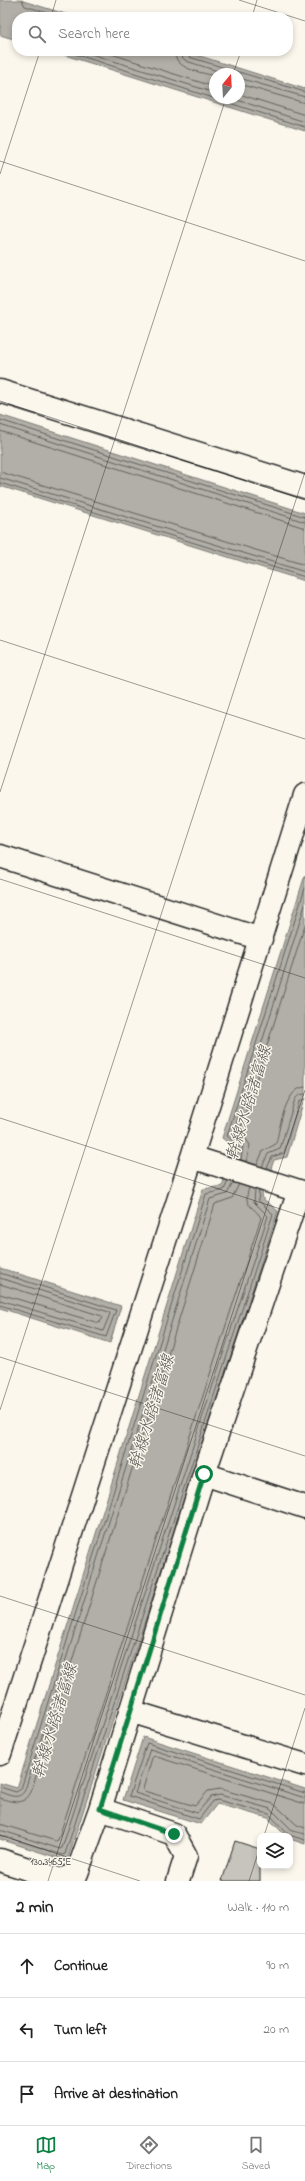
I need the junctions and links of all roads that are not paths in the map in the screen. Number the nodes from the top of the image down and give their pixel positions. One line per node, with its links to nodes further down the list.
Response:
1 (0, 391): 2 (street)
2 (305, 487)
3 (305, 795): 5 (street)
4 (0, 856): 5 (street)
5 (261, 939): 6 (street)
6 (192, 1157): 7 (street); 11 (street)
7 (302, 1192): 8 (street)
8 (204, 1474): 9 (street); 10 (street)
9 (305, 1506)
10 (130, 1711): 12 (street); 13 (street)
11 (0, 1754)
12 (305, 1765)
13 (100, 1809): 14 (street); 15 (street)
14 (0, 1860)
15 (178, 1881)

